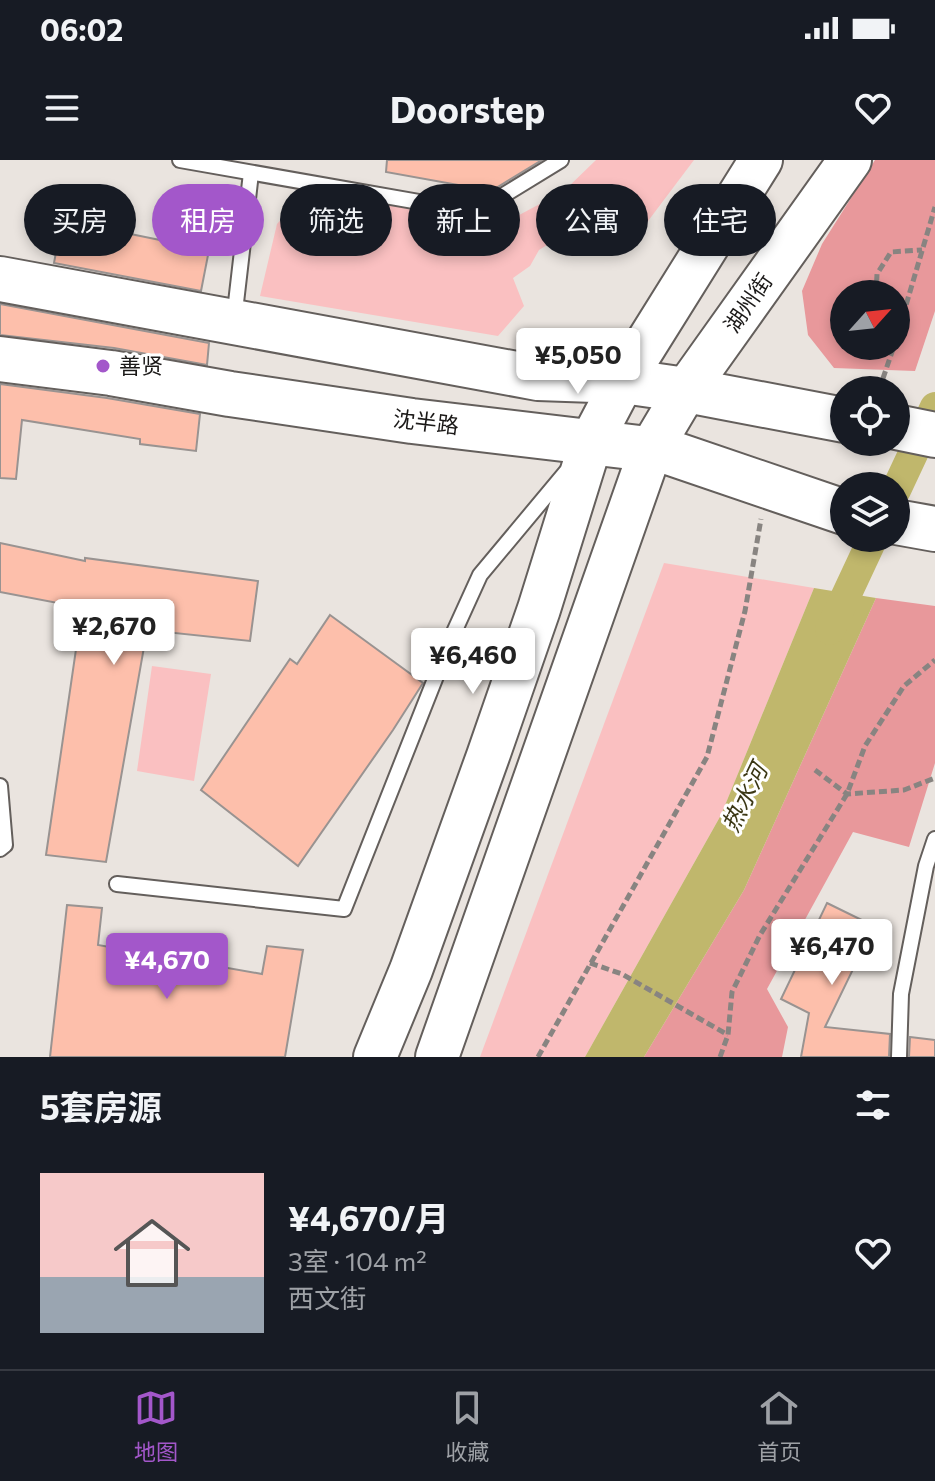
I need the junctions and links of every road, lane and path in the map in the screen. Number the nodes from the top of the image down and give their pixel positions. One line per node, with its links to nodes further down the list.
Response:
1 (180, 160): 5 (lane)
2 (561, 160): 5 (lane)
3 (761, 160): 13 (main road)
4 (850, 160): 14 (main road, 湖州街)
5 (251, 173): 11 (lane)
6 (935, 207): 7 (path)
7 (922, 250): 9 (path); 10 (path)
8 (0, 279): 11 (main road)
9 (877, 280)
10 (910, 290)
11 (234, 323): 13 (main road)
12 (0, 359): 18 (main road, 沈半路)
13 (623, 381): 14 (main road); 18 (main road)
14 (686, 390): 15 (main road); 19 (main road, 湖州街)
15 (830, 417)
16 (910, 430): 17 (main road)
17 (935, 435)
18 (591, 442): 19 (main road, 沈半路); 29 (lane); 32 (main road)
19 (651, 449): 20 (main road, 沈半路); 33 (main road, 湖州街)
20 (767, 487): 21 (main road, 沈半路); 30 (path)
21 (830, 508)
22 (935, 660): 26 (path)
23 (815, 770): 26 (path)
24 (935, 778): 26 (path)
25 (0, 786): 28 (lane)
26 (847, 794): 31 (path)
27 (935, 839): 36 (lane)
28 (0, 849)
29 (117, 884)
30 (590, 963): 31 (path); 34 (path)
31 (728, 1035): 35 (path)
32 (375, 1057)
33 (437, 1057)
34 (538, 1057)
35 (720, 1057)
36 (899, 1057)

